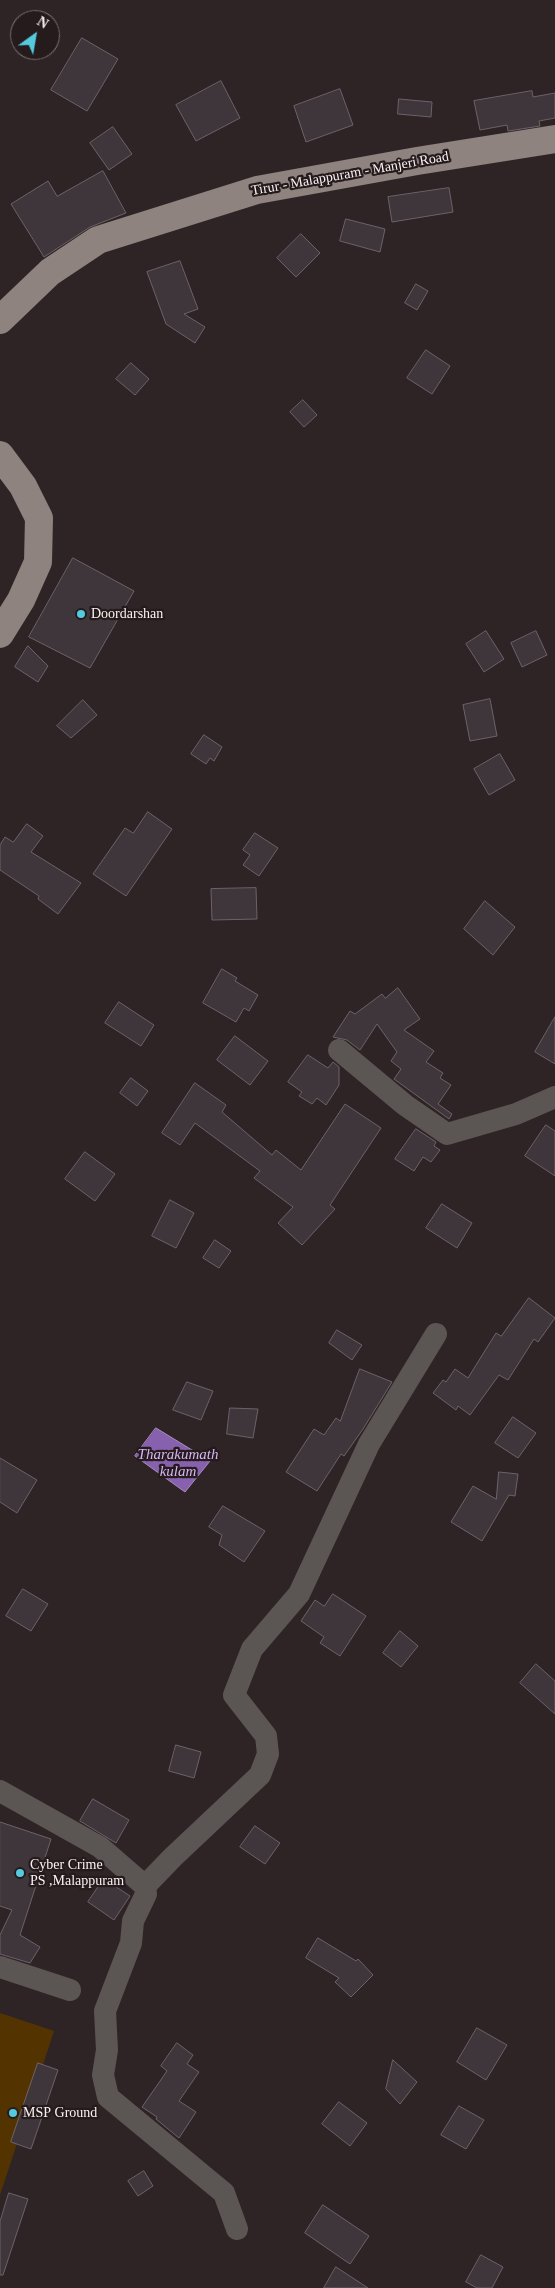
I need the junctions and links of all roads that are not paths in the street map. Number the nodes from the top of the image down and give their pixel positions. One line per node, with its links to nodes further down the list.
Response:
1 (555, 139): 2 (main road, Tirur - Malappuram - Manjeri Road)
2 (0, 320)
3 (0, 455): 4 (main road)
4 (0, 634)
5 (339, 1050): 6 (street)
6 (555, 1097)
7 (436, 1334): 9 (street)
8 (0, 1791): 9 (street)
9 (145, 1886): 12 (street)
10 (0, 1967): 11 (street)
11 (70, 1990)
12 (237, 2229)

